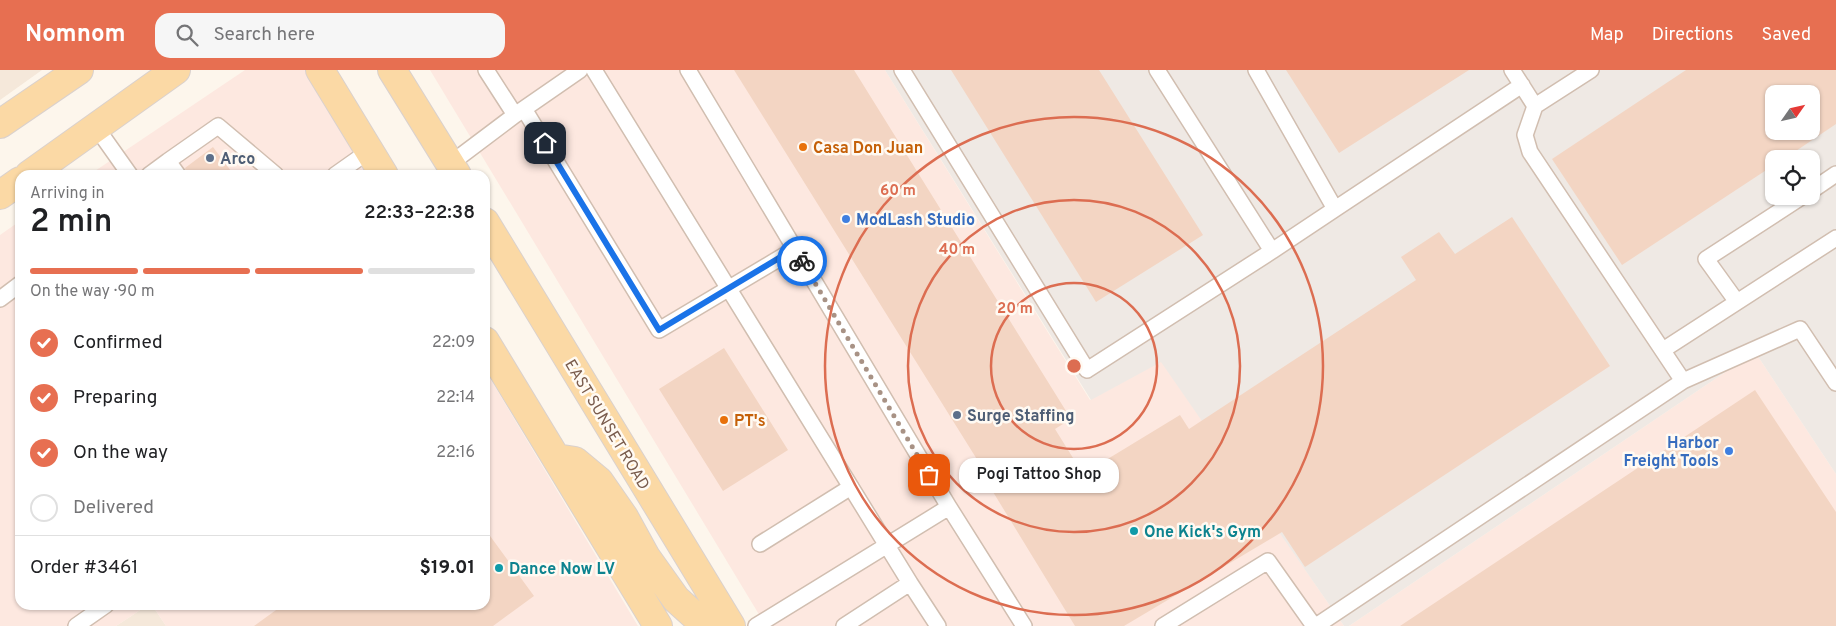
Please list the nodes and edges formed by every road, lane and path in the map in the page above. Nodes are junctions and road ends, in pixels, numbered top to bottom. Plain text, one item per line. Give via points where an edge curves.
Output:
1 (79, 70) edge
2 (176, 70) edge
3 (320, 70) edge
4 (392, 70) edge
5 (486, 70) edge
6 (580, 70) edge
7 (594, 70) edge
8 (688, 70) edge
9 (902, 70) edge
10 (1157, 70) edge
11 (1256, 70) edge
12 (1512, 70) edge
13 (1591, 70) edge
14 (1522, 85) junction
15 (1535, 106) junction
16 (520, 112) junction
17 (0, 124) edge
18 (96, 127) junction
19 (369, 151) junction
20 (168, 161) junction
21 (38, 170) edge
22 (126, 170) edge
23 (156, 170) edge
24 (174, 170) edge
25 (270, 170) edge
26 (342, 170) edge
27 (381, 170) edge
28 (453, 170) edge
29 (1836, 174) edge
30 (1820, 185) edge
31 (1789, 205) edge
32 (1335, 209) junction
33 (490, 230) edge
34 (1836, 238) edge
35 (794, 249) junction
36 (1272, 250) junction
37 (15, 288) edge
38 (728, 289) junction
39 (0, 299) edge
40 (1737, 302) junction
41 (490, 348) edge
42 (1663, 350) junction
43 (1683, 381) junction
44 (1836, 381) edge
45 (556, 458) junction
46 (851, 488) junction
47 (949, 507) junction
48 (760, 544) dead end
49 (887, 546) junction
50 (910, 583) junction
51 (99, 610) edge
52 (76, 626) edge
53 (658, 626) edge
54 (706, 626) edge
55 (731, 626) edge
56 (756, 626) edge
57 (844, 626) edge
58 (938, 626) edge
59 (1024, 626) edge
60 (1163, 626) edge
61 (1315, 626) edge

1 - 17 main road
2 - 18 main road
3 - 19 main road
4 - 28 main road
5 - 16 lane
6 - 16 lane
7 - 38 lane
8 - 35 lane
9 - 36 lane via 1087,370
10 - 36 lane
11 - 32 lane
12 - 14 lane
13 - 15 lane
14 - 15 lane
14 - 32 lane
15 - 42 lane via 1525,134 1530,152
16 - 28 lane
16 - 38 lane via 659,330
18 - 21 main road
18 - 22 lane
19 - 26 lane
19 - 27 main road
20 - 23 lane
20 - 24 lane
20 - 25 lane via 218,126
29 - 30 lane
31 - 40 lane via 1706,259
32 - 36 lane
33 - 55 main road, EAST SUNSET ROAD
34 - 40 lane
35 - 38 lane
35 - 47 lane
37 - 39 lane
38 - 46 lane
40 - 42 lane
41 - 45 main road
42 - 43 lane
43 - 44 lane via 1800,329
43 - 61 lane
45 - 53 main road
45 - 54 main road via 575,461 599,481 676,599
46 - 48 lane
46 - 49 lane
47 - 49 lane
47 - 59 lane
49 - 50 lane
49 - 56 lane
50 - 57 lane
50 - 58 lane
51 - 52 lane
60 - 61 lane via 1268,561

